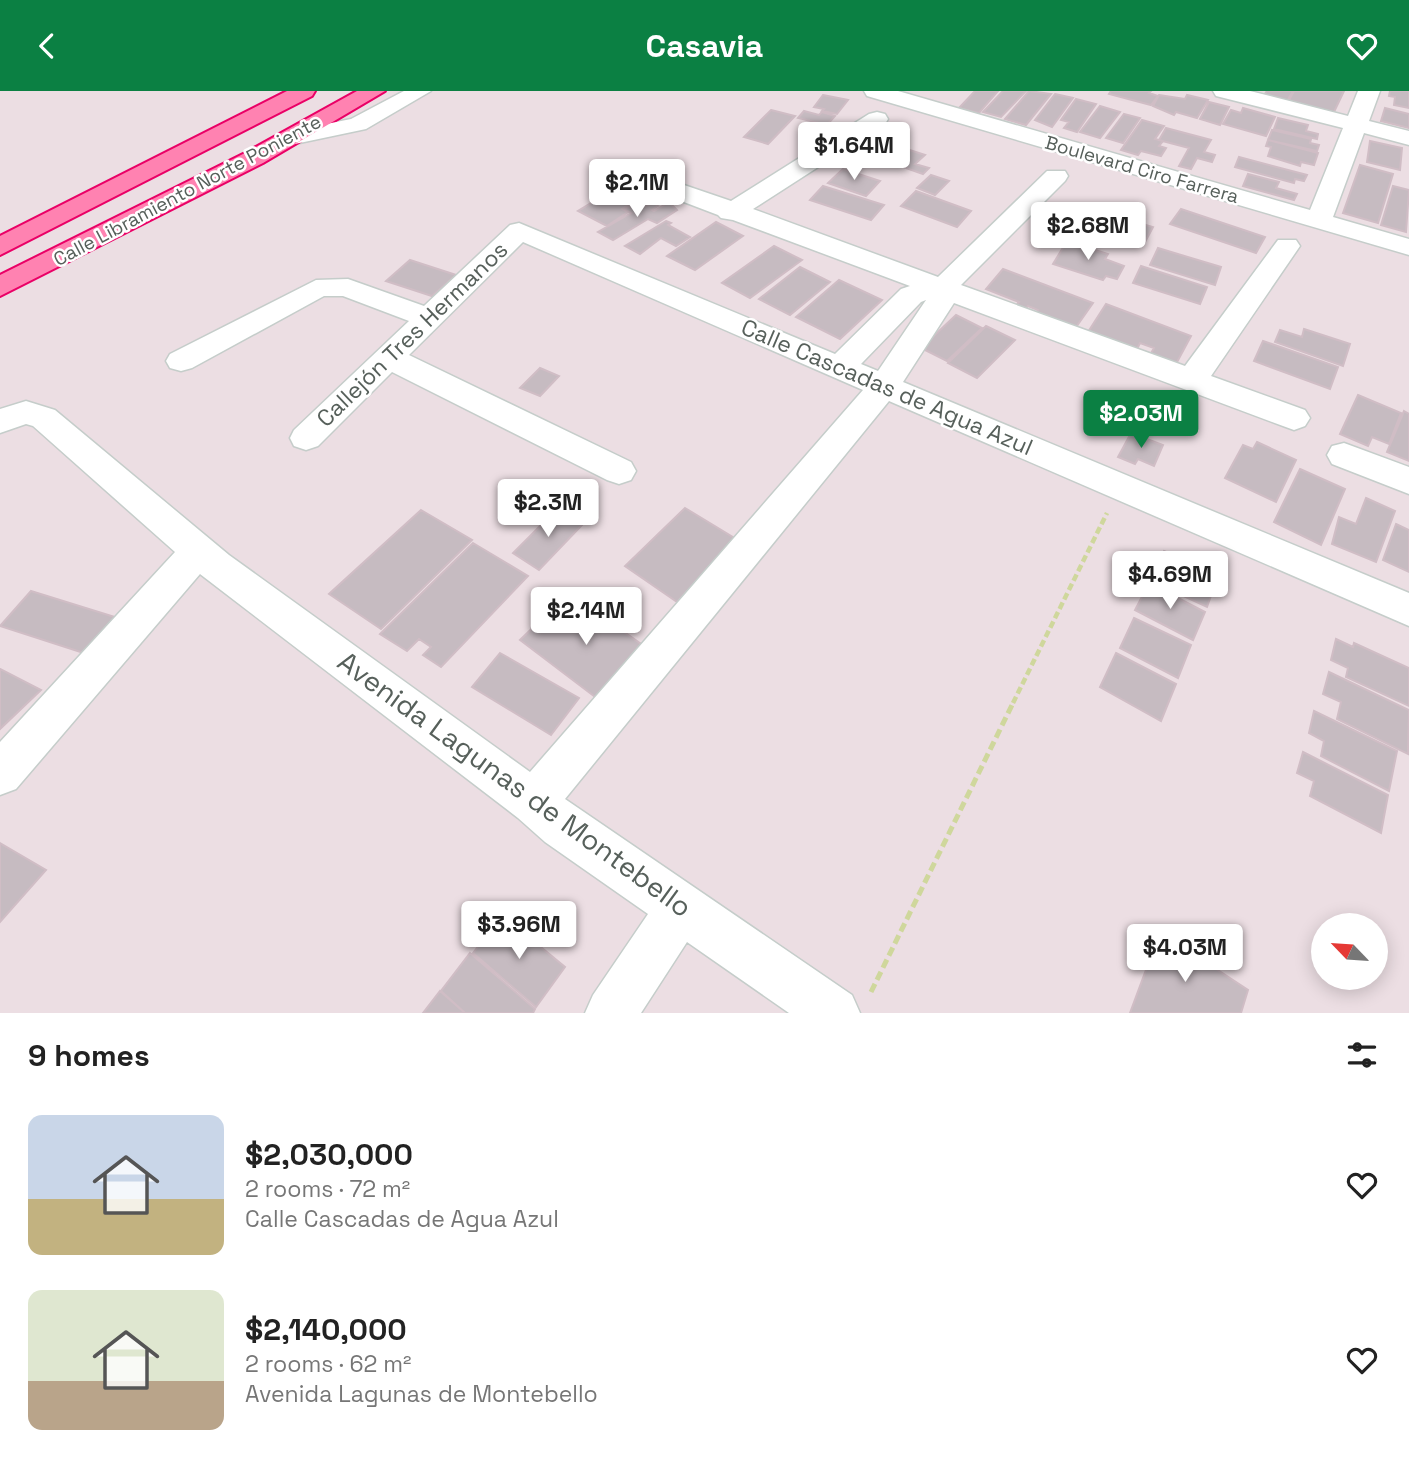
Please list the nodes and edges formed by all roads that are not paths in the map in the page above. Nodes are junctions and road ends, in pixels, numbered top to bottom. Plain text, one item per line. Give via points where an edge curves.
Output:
1 (303, 91) edge
2 (374, 91) edge
3 (420, 91) edge
4 (877, 91) edge
5 (1224, 91) edge
6 (1369, 91) edge
7 (877, 119) dead end
8 (1356, 124) junction
9 (290, 138) junction
10 (1409, 138) edge
11 (1056, 176) dead end
12 (643, 178) dead end
13 (730, 213) junction
14 (1319, 220) junction
15 (519, 230) joint
16 (1287, 246) dead end
17 (0, 247) edge
18 (1409, 247) edge
19 (0, 287) edge
20 (942, 288) junction
21 (428, 318) junction
22 (387, 357) junction
23 (180, 361) dead end
24 (840, 367) junction
25 (1191, 381) junction
26 (884, 386) junction
27 (1294, 418) dead end
28 (0, 421) edge
29 (306, 438) dead end
30 (1344, 455) dead end
31 (619, 471) dead end
32 (1409, 481) edge
33 (200, 549) junction
34 (1409, 610) edge
35 (0, 774) edge
36 (534, 802) junction
37 (681, 908) junction
38 (851, 1007) edge
39 (611, 1013) edge

1 - 17 highway, Calle Libramiento Norte Poniente
2 - 9 highway, Calle Libramiento Norte Poniente
3 - 9 street via 358,124
4 - 14 street, Boulevard Ciro Farrera
5 - 8 street
6 - 8 street
7 - 13 street
8 - 10 street
8 - 14 street
9 - 19 highway, Calle Libramiento Norte Poniente
11 - 20 street
12 - 13 street
13 - 20 street
14 - 18 street, Boulevard Ciro Farrera
15 - 21 street, Callejón Tres Hermanos
15 - 24 street, Calle Cascadas de Agua Azul
16 - 25 street
20 - 24 street via 911,295
20 - 25 street
20 - 26 street via 939,306
21 - 22 street, Callejón Tres Hermanos
21 - 23 street via 333,286 316,289
22 - 29 street, Callejón Tres Hermanos
22 - 31 street
24 - 26 street, Calle Cascadas de Agua Azul
25 - 27 street
26 - 34 street, Calle Cascadas de Agua Azul
26 - 36 street
28 - 33 street, Avenida Lagunas de Montebello via 26,412 44,418
30 - 32 street
33 - 35 street
33 - 36 street, Avenida Lagunas de Montebello via 216,566
36 - 37 street, Avenida Lagunas de Montebello via 561,826
37 - 38 street, Avenida Lagunas de Montebello
37 - 39 street

